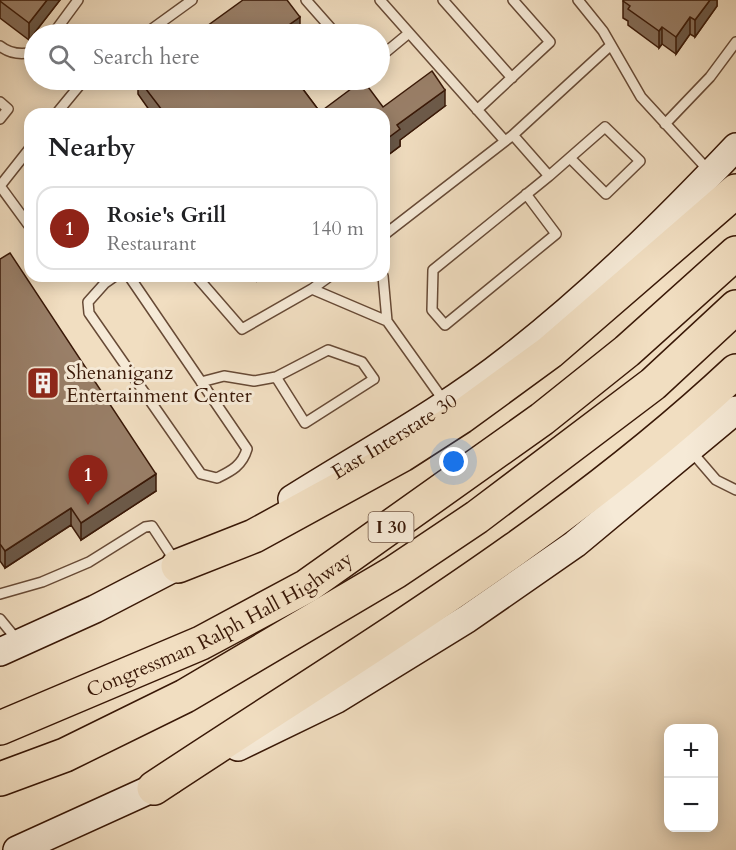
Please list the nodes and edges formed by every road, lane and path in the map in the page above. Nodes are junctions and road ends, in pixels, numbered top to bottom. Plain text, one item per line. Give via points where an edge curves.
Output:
1 (78, 0) edge
2 (192, 0) edge
3 (306, 0) edge
4 (380, 0) edge
5 (443, 0) edge
6 (513, 0) edge
7 (578, 0) edge
8 (60, 24) edge
9 (159, 24) edge
10 (327, 24) edge
11 (409, 33) junction
12 (736, 42) edge
13 (611, 45) junction
14 (0, 46) edge
15 (390, 49) edge
16 (24, 54) edge
17 (512, 78) junction
18 (76, 90) edge
19 (0, 102) edge
20 (61, 108) edge
21 (477, 110) junction
22 (0, 119) edge
23 (665, 124) junction
24 (509, 138) junction
25 (736, 147) edge
26 (24, 156) edge
27 (570, 158) junction
28 (549, 176) junction
29 (723, 182) edge
30 (526, 195) junction
31 (24, 219) edge
32 (390, 230) edge
33 (736, 253) edge
34 (106, 282) edge
35 (133, 282) edge
36 (201, 282) edge
37 (322, 282) edge
38 (384, 282) edge
39 (312, 289) junction
40 (736, 307) edge
41 (387, 321) junction
42 (736, 371) edge
43 (276, 377) junction
44 (201, 382) junction
45 (445, 403) junction
46 (736, 410) edge
47 (690, 450) junction
48 (736, 490) edge
49 (178, 566) junction
50 (0, 594) edge
51 (0, 619) edge
52 (10, 648) edge
53 (0, 728) edge
54 (0, 779) edge
55 (154, 788) junction
56 (17, 850) edge

1 - 8 lane
2 - 9 lane
3 - 10 lane
4 - 11 lane
5 - 17 lane
6 - 17 lane via 550,42
7 - 13 lane via 593,15
11 - 15 lane
11 - 21 lane
12 - 23 lane via 710,77
13 - 23 lane via 640,97
13 - 24 lane
14 - 16 lane
17 - 21 lane
18 - 20 lane
19 - 22 lane via 8,109
21 - 24 lane
23 - 29 lane
24 - 28 lane
24 - 32 lane
25 - 29 main road, East Interstate 30
26 - 31 lane via 0,186
27 - 27 lane via 605,127 640,161 606,194
27 - 28 lane
28 - 30 lane
29 - 45 main road, East Interstate 30 via 510,359
29 - 49 highway via 550,352 461,417 402,455 254,536
30 - 30 lane via 433,270 432,310 444,325 556,234
33 - 53 highway, Congressman Ralph Hall Highway / I 30 via 627,351 542,419 307,586 201,643
34 - 44 lane via 88,302 89,313 201,474 217,478 239,465 247,449
35 - 44 lane
36 - 39 lane via 242,329
37 - 39 lane
38 - 41 lane
39 - 41 lane
40 - 54 highway, Congressman Ralph Hall Highway / I 30 via 653,384 477,517 395,572 185,696 65,754
41 - 45 lane
42 - 55 highway via 612,479 576,505 457,589
43 - 43 lane via 305,423 374,379 362,362 328,350
43 - 44 lane via 254,381 224,376
45 - 49 main road, East Interstate 30 via 220,544
46 - 47 main road
47 - 48 lane via 716,480
47 - 55 main road via 575,544 466,620 337,699
49 - 50 lane via 152,526 145,527 89,562
49 - 52 main road, East Interstate 30
51 - 52 lane
55 - 56 main road

